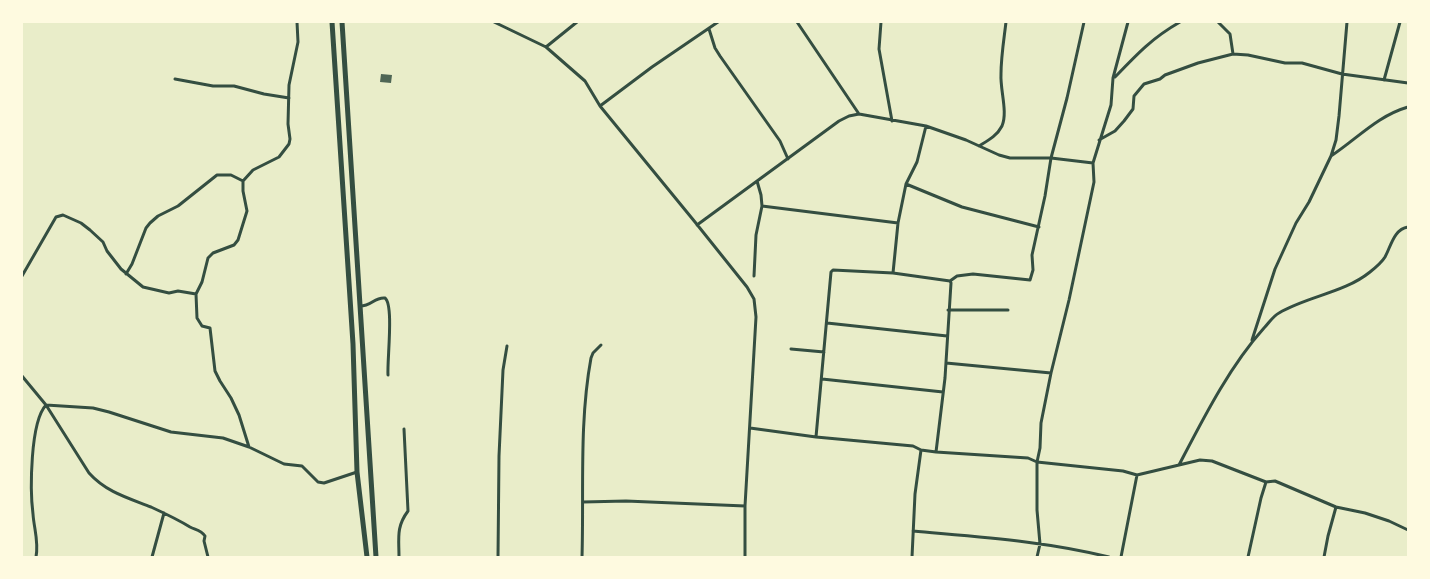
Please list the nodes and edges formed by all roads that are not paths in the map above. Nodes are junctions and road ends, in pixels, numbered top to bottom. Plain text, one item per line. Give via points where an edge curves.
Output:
1 (297, 22) edge
2 (332, 22) edge
3 (342, 22) edge
4 (494, 22) edge
5 (577, 22) edge
6 (718, 22) edge
7 (798, 22) edge
8 (881, 22) edge
9 (1006, 22) edge
10 (1084, 22) edge
11 (1128, 22) edge
12 (1180, 22) edge
13 (1218, 22) edge
14 (1346, 22) edge
15 (1400, 22) edge
16 (709, 29) junction
17 (546, 47) junction
18 (1233, 54) junction
19 (1342, 74) junction
20 (1113, 78) junction
21 (175, 79) dead end
22 (1384, 80) junction
23 (1408, 83) edge
24 (289, 98) junction
25 (600, 106) junction
26 (1408, 107) edge
27 (859, 114) junction
28 (892, 121) junction
29 (926, 126) junction
30 (1099, 140) junction
31 (979, 146) junction
32 (1331, 156) junction
33 (1051, 158) junction
34 (788, 159) junction
35 (1093, 163) junction
36 (243, 181) junction
37 (757, 181) junction
38 (906, 184) junction
39 (762, 206) junction
40 (898, 222) junction
41 (697, 225) junction
42 (1038, 227) junction
43 (1408, 227) edge
44 (893, 273) junction
45 (126, 274) junction
46 (22, 276) edge
47 (754, 276) dead end
48 (950, 281) junction
49 (196, 294) junction
50 (360, 306) junction
51 (948, 310) junction
52 (1008, 310) dead end
53 (827, 323) junction
54 (947, 336) junction
55 (1252, 341) junction
56 (601, 345) dead end
57 (506, 346) dead end
58 (790, 349) dead end
59 (824, 352) junction
60 (946, 363) junction
61 (1051, 373) junction
62 (388, 375) dead end
63 (22, 376) edge
64 (822, 379) junction
65 (943, 392) junction
66 (46, 405) junction
67 (404, 428) dead end
68 (750, 428) junction
69 (816, 437) junction
70 (249, 447) junction
71 (921, 450) junction
72 (936, 452) junction
73 (1037, 462) junction
74 (1179, 465) junction
75 (358, 472) junction
76 (1137, 475) junction
77 (1266, 482) junction
78 (584, 502) junction
79 (745, 506) junction
80 (1336, 507) junction
81 (164, 513) junction
82 (1408, 530) edge
83 (913, 531) junction
84 (1040, 544) junction
85 (36, 557) edge
86 (152, 557) edge
87 (208, 557) edge
88 (367, 557) edge
89 (376, 557) edge
90 (400, 557) edge
91 (498, 557) edge
92 (582, 557) edge
93 (745, 557) edge
94 (912, 557) edge
95 (1037, 557) edge
96 (1109, 557) edge
97 (1121, 557) edge
98 (1248, 557) edge
99 (1324, 557) edge

1 - 24 street via 298,42
2 - 75 highway via 353,344
3 - 50 highway
4 - 17 street
5 - 17 street
6 - 16 street
7 - 27 street
8 - 28 street via 879,49
9 - 31 street via 1001,76 1004,116 1002,126 992,138
10 - 33 street via 1068,98
11 - 20 street
12 - 20 street via 1149,43
13 - 18 street via 1230,34
14 - 19 street
15 - 22 street
16 - 25 street
16 - 34 street via 720,56 780,141
17 - 25 street via 585,81
18 - 19 street via 1285,63 1302,63
18 - 30 street via 1198,63 1144,84 1134,96 1133,109 1116,131
19 - 22 street
19 - 32 street via 1336,140
20 - 30 street via 1111,105
21 - 24 street via 213,86 234,86
22 - 23 street
24 - 36 street via 289,144 279,157 253,170
25 - 41 street
26 - 32 street via 1380,119
27 - 28 street
27 - 34 street via 839,121
28 - 29 street
29 - 31 street
29 - 38 street via 917,162
30 - 35 street
31 - 33 street via 1010,158
32 - 55 street via 1275,269
33 - 35 street
33 - 42 street
34 - 37 street
35 - 61 street via 1094,182
36 - 45 street via 232,175 217,175 178,206 158,216 146,228
36 - 49 street via 247,211 238,240 234,245 208,258
37 - 39 street
37 - 41 street
38 - 40 street
38 - 42 street via 962,207
39 - 40 street
39 - 47 street via 756,235
40 - 44 street
41 - 68 street via 754,299 756,317
42 - 48 street via 1030,280 973,274 957,276
43 - 55 street via 1398,232 1384,258 1371,272 1355,282 1277,314
44 - 48 street
44 - 53 street via 832,270
45 - 46 street via 98,237 81,223 63,215 56,217
45 - 49 street via 147,288 169,293 178,291
48 - 51 street
49 - 70 street via 199,323 210,328 216,371 239,415
50 - 62 street via 367,306 378,298 388,300
50 - 89 highway
51 - 52 street
51 - 54 street
53 - 54 street
53 - 59 street
54 - 60 street
55 - 74 street via 1210,405
56 - 78 street via 593,353 590,362 583,454
57 - 91 street via 499,456
58 - 59 street
59 - 64 street
60 - 61 street
60 - 65 street
61 - 73 street via 1041,423
63 - 66 street
64 - 65 street
64 - 69 street
65 - 72 street
66 - 70 street via 92,408 171,432 223,438
66 - 81 street via 96,481 113,492
66 - 85 street via 38,421 32,464 33,514 38,548
67 - 90 street via 408,511 401,520
68 - 69 street
68 - 79 street
69 - 71 street via 913,446
70 - 75 street via 284,464 302,466 318,482 324,483
71 - 72 street
71 - 83 street
72 - 73 street via 1028,458
73 - 76 street via 1123,471
73 - 84 street
74 - 76 street
74 - 77 street via 1200,460 1212,461
75 - 88 highway
76 - 97 street
77 - 80 street via 1275,481
77 - 98 street
78 - 79 street via 626,501
78 - 92 street
79 - 93 street
80 - 82 street via 1365,513
80 - 99 street
81 - 86 street
81 - 87 street via 202,531
83 - 84 street
83 - 94 street
84 - 95 street
84 - 96 street

